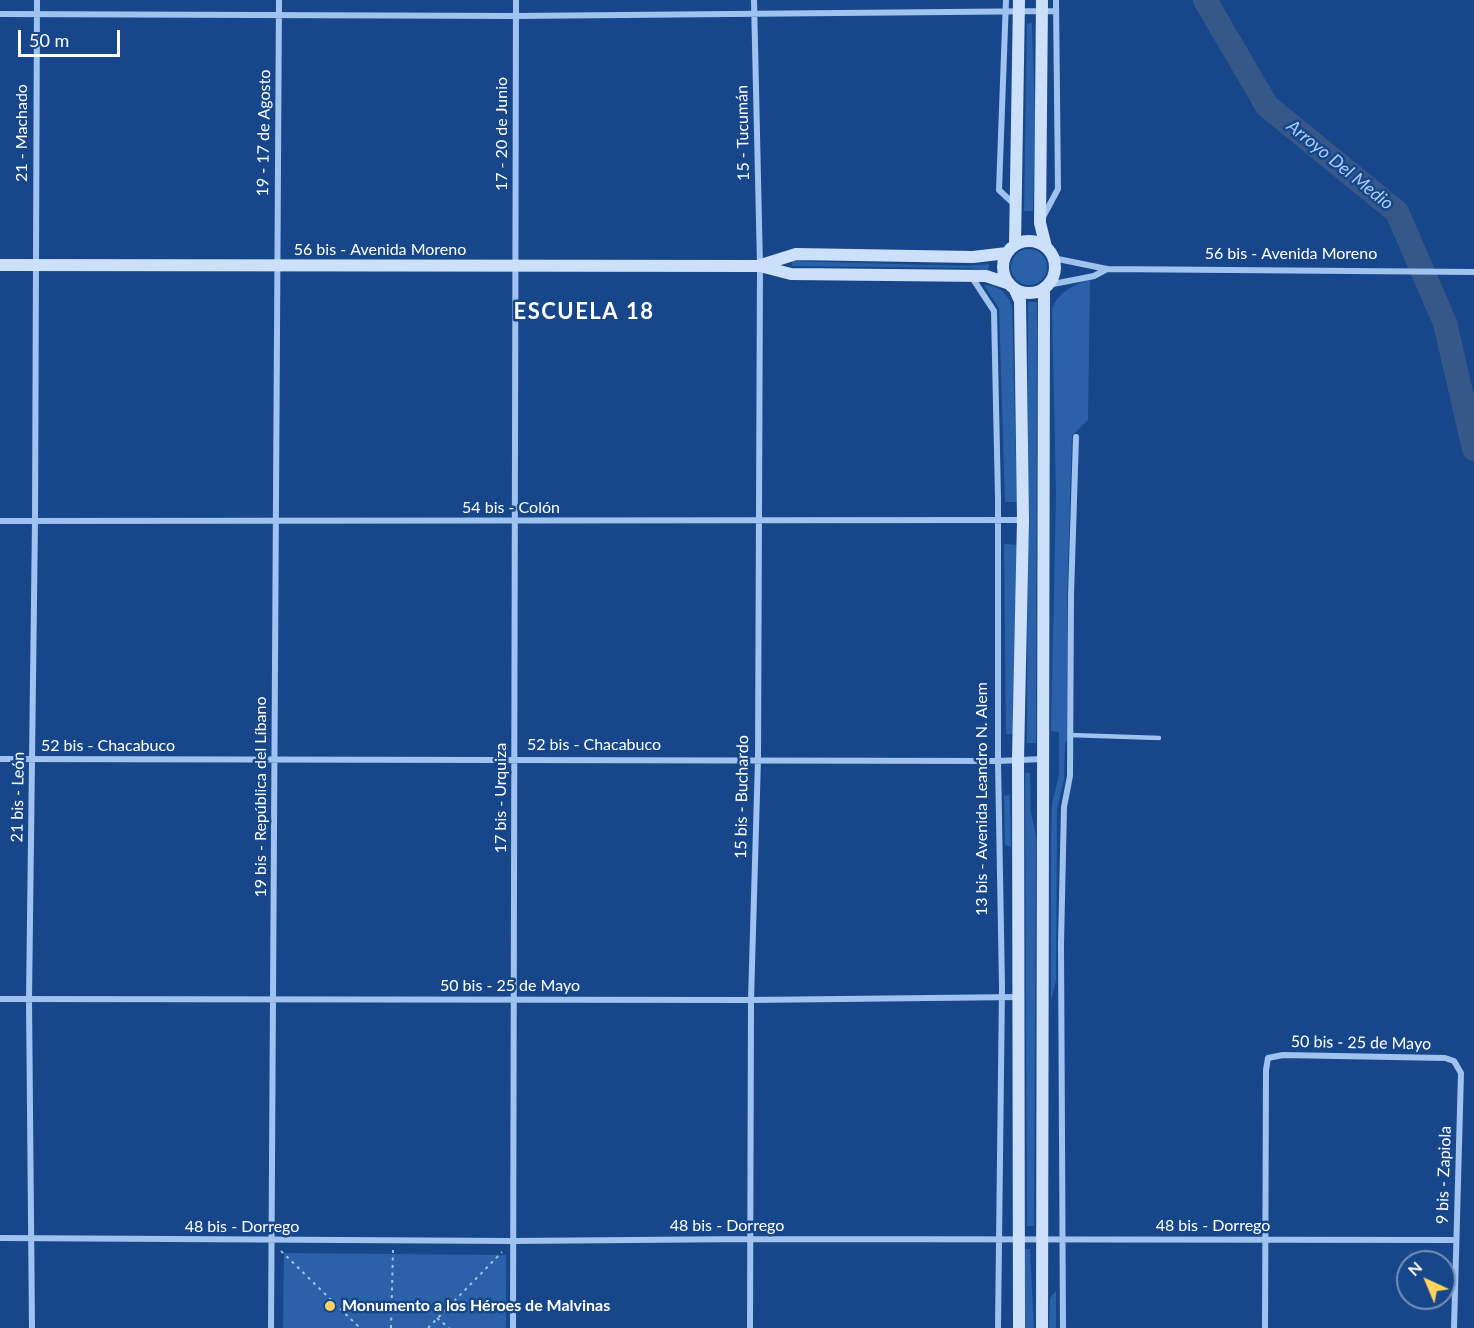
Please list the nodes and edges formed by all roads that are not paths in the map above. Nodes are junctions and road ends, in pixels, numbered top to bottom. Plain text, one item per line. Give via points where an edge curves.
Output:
1 (37, 0) edge
2 (279, 0) edge
3 (516, 0) edge
4 (754, 0) edge
5 (1006, 0) edge
6 (1056, 0) edge
7 (1042, 5) edge
8 (1019, 6) edge
9 (1005, 11) junction
10 (1056, 11) junction
11 (0, 14) edge
12 (37, 14) junction
13 (754, 14) junction
14 (279, 16) junction
15 (515, 16) junction
16 (1016, 206) junction
17 (1040, 223) junction
18 (1011, 249) junction
19 (1050, 253) junction
20 (0, 265) edge
21 (35, 266) junction
22 (275, 266) junction
23 (760, 266) junction
24 (516, 267) junction
25 (1107, 269) junction
26 (1474, 272) edge
27 (970, 276) junction
28 (1011, 286) junction
29 (1046, 287) junction
30 (1076, 437) dead end
31 (275, 520) junction
32 (999, 520) junction
33 (1023, 520) junction
34 (0, 521) edge
35 (35, 522) junction
36 (513, 522) junction
37 (757, 522) junction
38 (1070, 735) junction
39 (1159, 738) dead end
40 (0, 759) edge
41 (31, 759) junction
42 (276, 759) junction
43 (515, 759) junction
44 (758, 759) junction
45 (1018, 759) junction
46 (1043, 759) junction
47 (998, 761) junction
48 (1002, 997) junction
49 (1020, 997) junction
50 (0, 999) edge
51 (29, 999) junction
52 (273, 999) junction
53 (512, 1000) junction
54 (751, 1000) junction
55 (1454, 1060) joint
56 (0, 1238) edge
57 (32, 1238) junction
58 (751, 1239) junction
59 (1042, 1239) junction
60 (1265, 1239) junction
61 (998, 1240) junction
62 (1020, 1240) junction
63 (1062, 1240) junction
64 (1455, 1240) junction
65 (271, 1241) junction
66 (513, 1241) junction
67 (32, 1328) edge
68 (271, 1328) edge
69 (513, 1328) edge
70 (750, 1328) edge
71 (998, 1328) edge
72 (1019, 1328) edge
73 (1041, 1328) edge
74 (1063, 1328) edge
75 (1265, 1328) edge
76 (1454, 1328) edge

1 - 12 street, 21 - Machado
2 - 14 street, 19 - 17 de Agosto
3 - 15 street, 17 - 20 de Junio
4 - 13 street, 15 - Tucumán
5 - 9 street
6 - 10 street
7 - 8 street
7 - 10 street
7 - 17 main road
8 - 9 street
8 - 16 main road
9 - 13 street
9 - 16 street via 999,190
10 - 17 street via 1058,189
11 - 12 street
12 - 14 street
12 - 21 street, 21 - Machado
13 - 15 street
13 - 23 street, 15 - Tucumán
14 - 15 street
14 - 22 street, 19 - 17 de Agosto
15 - 24 street, 17 - 20 de Junio
16 - 18 main road
17 - 19 main road
18 - 19 main road via 1031,241
18 - 23 main road, 56 bis - Avenida Moreno via 973,257 796,255
18 - 28 main road via 1003,266
19 - 25 street, 56 bis - Avenida Moreno
19 - 29 main road via 1054,276
20 - 21 main road, 56 bis - Avenida Moreno
21 - 22 main road, 56 bis - Avenida Moreno
21 - 35 street, 21 bis - León
22 - 24 main road, 56 bis - Avenida Moreno
22 - 31 street, 19 bis - República del Líbano
23 - 24 main road, 56 bis - Avenida Moreno
23 - 27 main road, 56 bis - Avenida Moreno via 791,274
23 - 37 street, 15 bis - Buchardo
24 - 36 street, 17 bis - Urquiza
25 - 26 street, 56 bis - Avenida Moreno
25 - 29 street, 56 bis - Avenida Moreno via 1094,276
27 - 28 main road, 56 bis - Avenida Moreno via 986,276
27 - 32 street, 13 bis - Avenida Leandro N. Alem via 994,311
28 - 29 main road via 1032,294
28 - 33 main road via 1020,301
29 - 46 main road
30 - 38 street
31 - 35 street, 54 bis - Colón
31 - 36 street, 54 bis - Colón
31 - 42 street, 19 bis - República del Líbano
32 - 33 street, 54 bis - Colón
32 - 37 street, 54 bis - Colón
32 - 47 street, 13 bis - Avenida Leandro N. Alem
33 - 45 main road
34 - 35 street, 54 bis - Colón
35 - 41 street, 21 bis - León
36 - 37 street, 54 bis - Colón
36 - 43 street, 17 bis - Urquiza
37 - 44 street, 15 bis - Buchardo
38 - 39 lane
38 - 63 street via 1061,944
40 - 41 street, 52 bis - Chacabuco
41 - 42 street, 52 bis - Chacabuco
41 - 51 street, 21 bis - León
42 - 43 street, 52 bis - Chacabuco
42 - 52 street, 19 bis - República del Líbano
43 - 44 street, 52 bis - Chacabuco
43 - 53 street, 17 bis - Urquiza
44 - 47 street, 52 bis - Chacabuco
44 - 54 street, 15 bis - Buchardo
45 - 46 street, 52 bis - Chacabuco
45 - 47 street, 52 bis - Chacabuco
45 - 49 main road
46 - 59 main road
47 - 48 street, 13 bis - Avenida Leandro N. Alem
48 - 49 street, 50 bis - 25 de Mayo
48 - 54 street, 50 bis - 25 de Mayo
48 - 61 street, 13 bis - Avenida Leandro N. Alem
49 - 62 main road
50 - 51 street, 50 bis - 25 de Mayo
51 - 52 street, 50 bis - 25 de Mayo
51 - 57 street, 21 bis - León
52 - 53 street, 50 bis - 25 de Mayo
52 - 65 street, 19 bis - República del Líbano
53 - 54 street, 50 bis - 25 de Mayo
53 - 66 street, 17 bis - Urquiza
54 - 58 street, 15 bis - Buchardo
55 - 60 street, 50 bis - 25 de Mayo via 1283,1055 1268,1058
55 - 64 street, 9 bis - Zapiola via 1461,1073
56 - 57 street, 48 bis - Dorrego
57 - 65 street, 48 bis - Dorrego
57 - 67 street, 21 bis - León
58 - 61 street, 48 bis - Dorrego
58 - 66 street, 48 bis - Dorrego
58 - 70 street, 15 bis - Buchardo
59 - 62 street, 48 bis - Dorrego
59 - 63 street, 48 bis - Dorrego
59 - 73 main road
60 - 63 street, 48 bis - Dorrego
60 - 64 street, 48 bis - Dorrego
60 - 75 street
61 - 62 street, 48 bis - Dorrego
61 - 71 street, 13 bis - Avenida Leandro N. Alem
62 - 72 main road
63 - 74 street
64 - 76 street, 9 bis - Zapiola
65 - 66 street, 48 bis - Dorrego
65 - 68 street, 19 bis - República del Líbano
66 - 69 street, 17 bis - Urquiza

